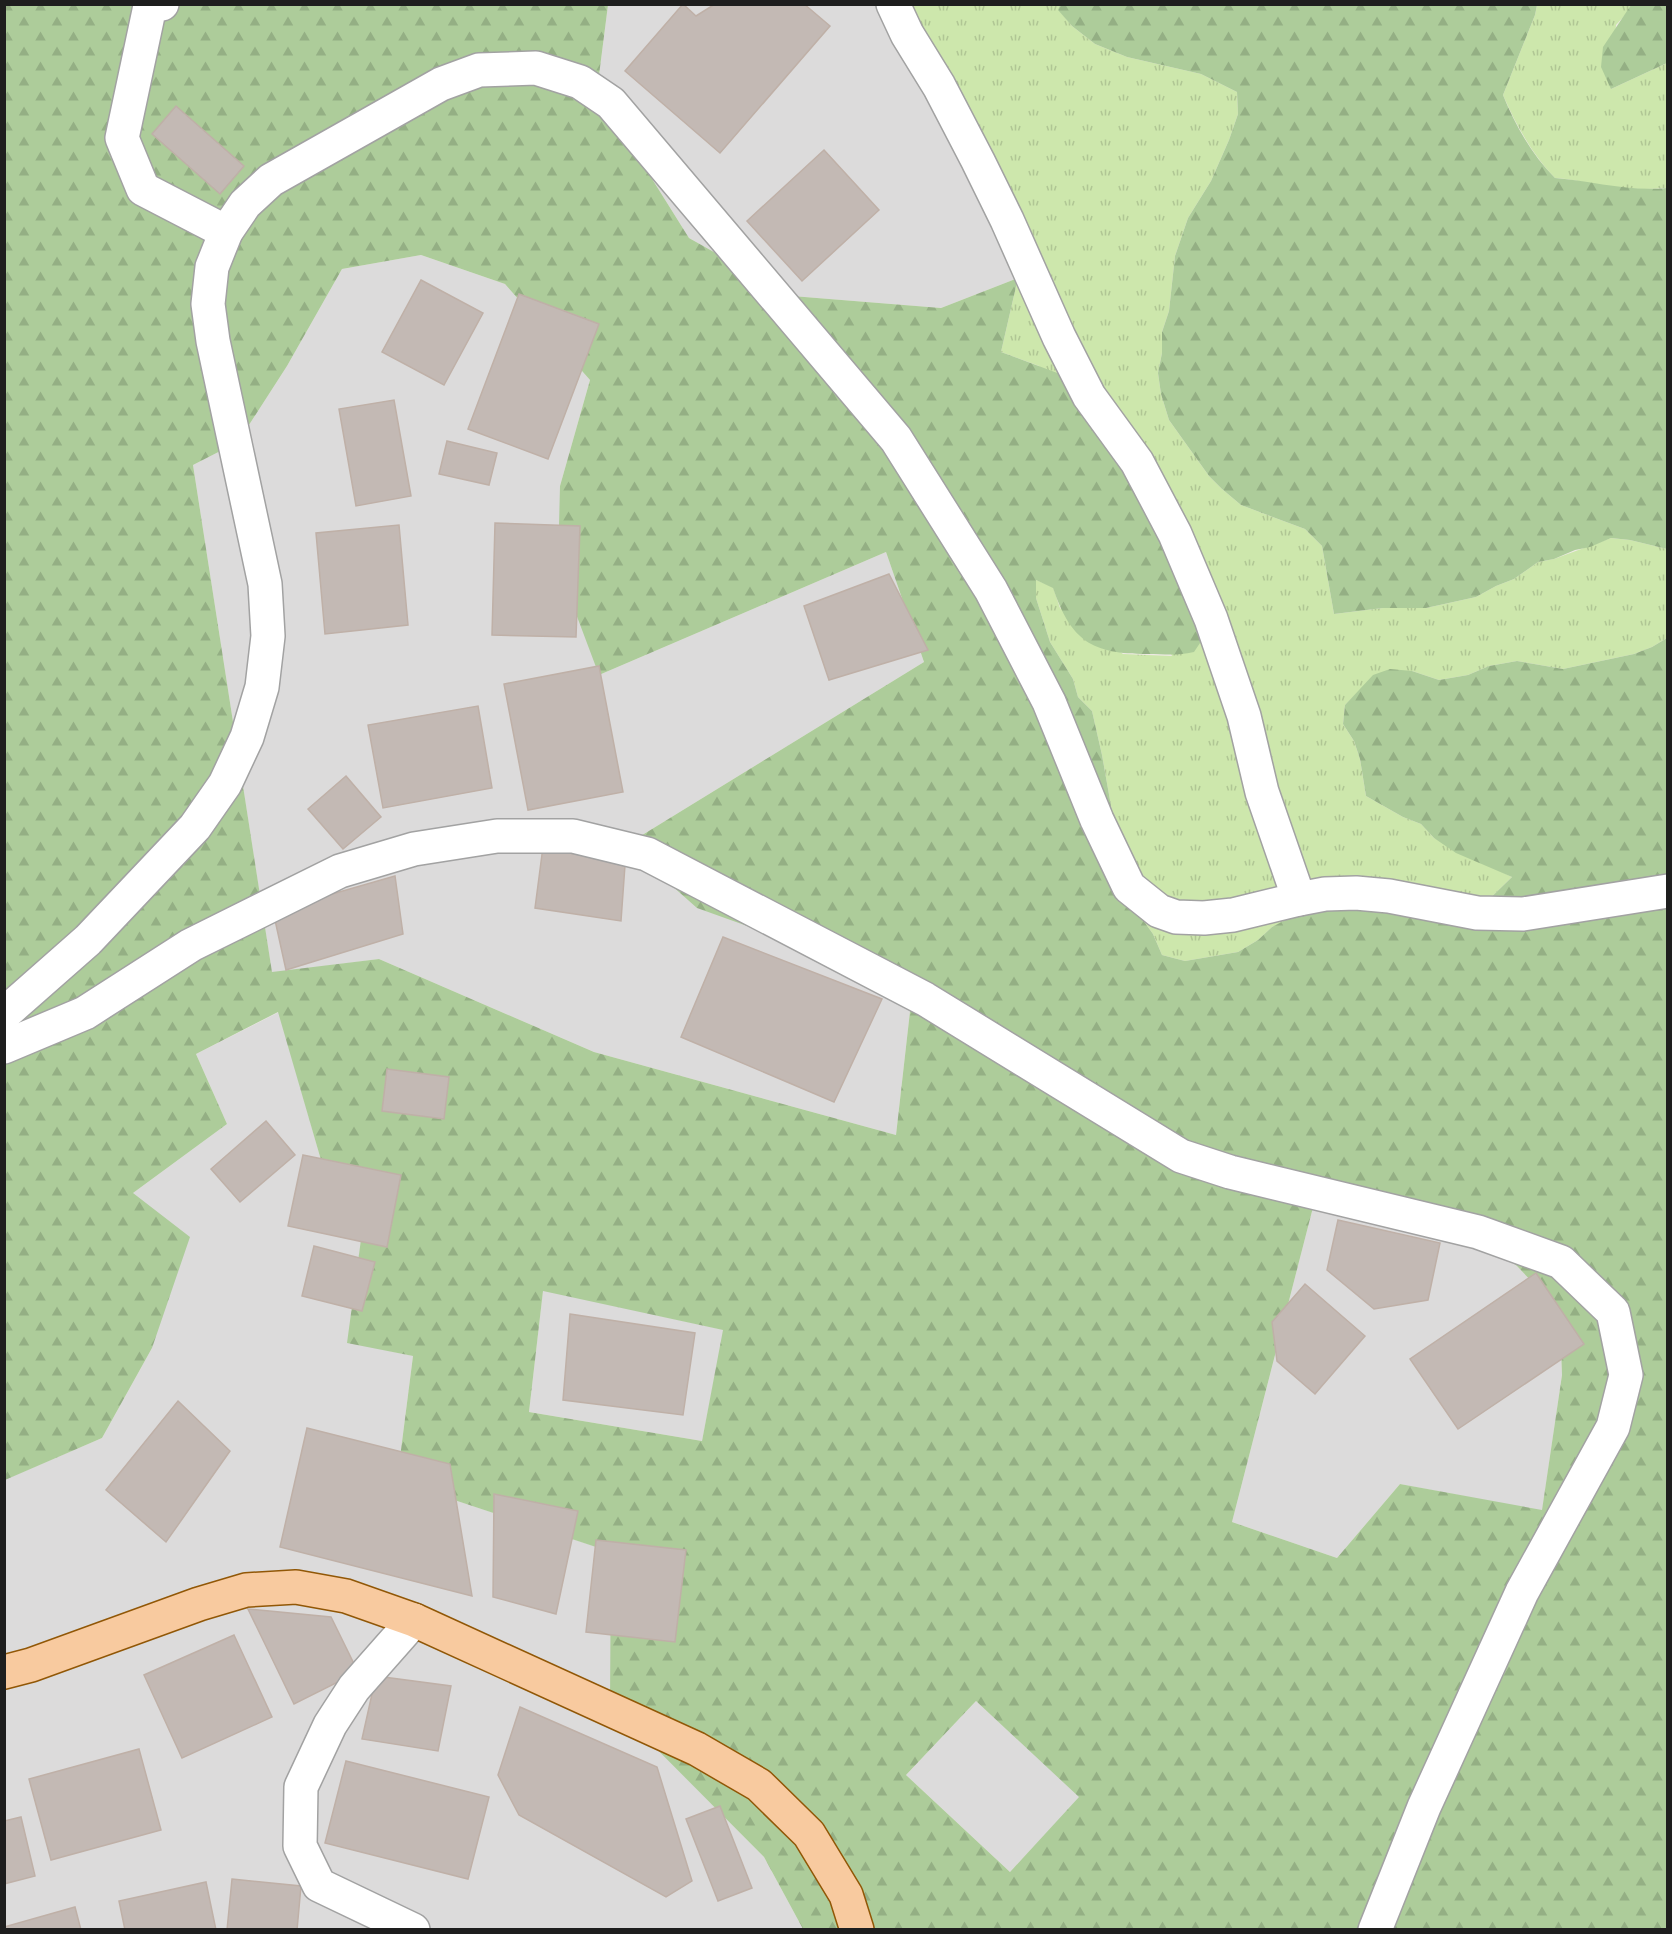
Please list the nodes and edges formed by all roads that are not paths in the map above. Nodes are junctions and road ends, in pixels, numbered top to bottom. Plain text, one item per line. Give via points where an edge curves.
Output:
1 (162, 4) edge
2 (893, 4) edge
3 (226, 232) junction
4 (1668, 891) edge
5 (1299, 899) junction
6 (4, 1014) edge
7 (4, 1047) edge
8 (414, 1620) junction
9 (4, 1672) edge
10 (413, 1929) edge
11 (857, 1929) edge
12 (1375, 1929) edge

1 - 3 street via 150,6 122,138 143,189
2 - 5 street via 978,160 1089,396 1137,462 1175,534 1211,619 1244,716 1262,792
3 - 5 street via 246,204 271,180 441,84 479,70 536,68 580,82 611,103 896,439 991,590 1049,702 1129,887 1159,911 1176,917 1233,915
3 - 6 street via 212,267 208,304 265,584 268,636 262,687 247,737 225,784 195,827 88,940
4 - 5 street via 1523,914 1477,913 1356,893
7 - 12 street via 85,1013 191,945 340,871 414,849 497,836 573,836 647,854 915,994 1181,1156 1230,1172 1478,1232 1562,1262 1613,1312 1626,1375 1613,1427 1522,1592 1424,1807
8 - 9 main road via 336,1594 296,1587 246,1590
8 - 10 street via 354,1688 330,1725 301,1787 300,1846 319,1885
8 - 11 main road via 697,1749 759,1785 809,1834 846,1894

